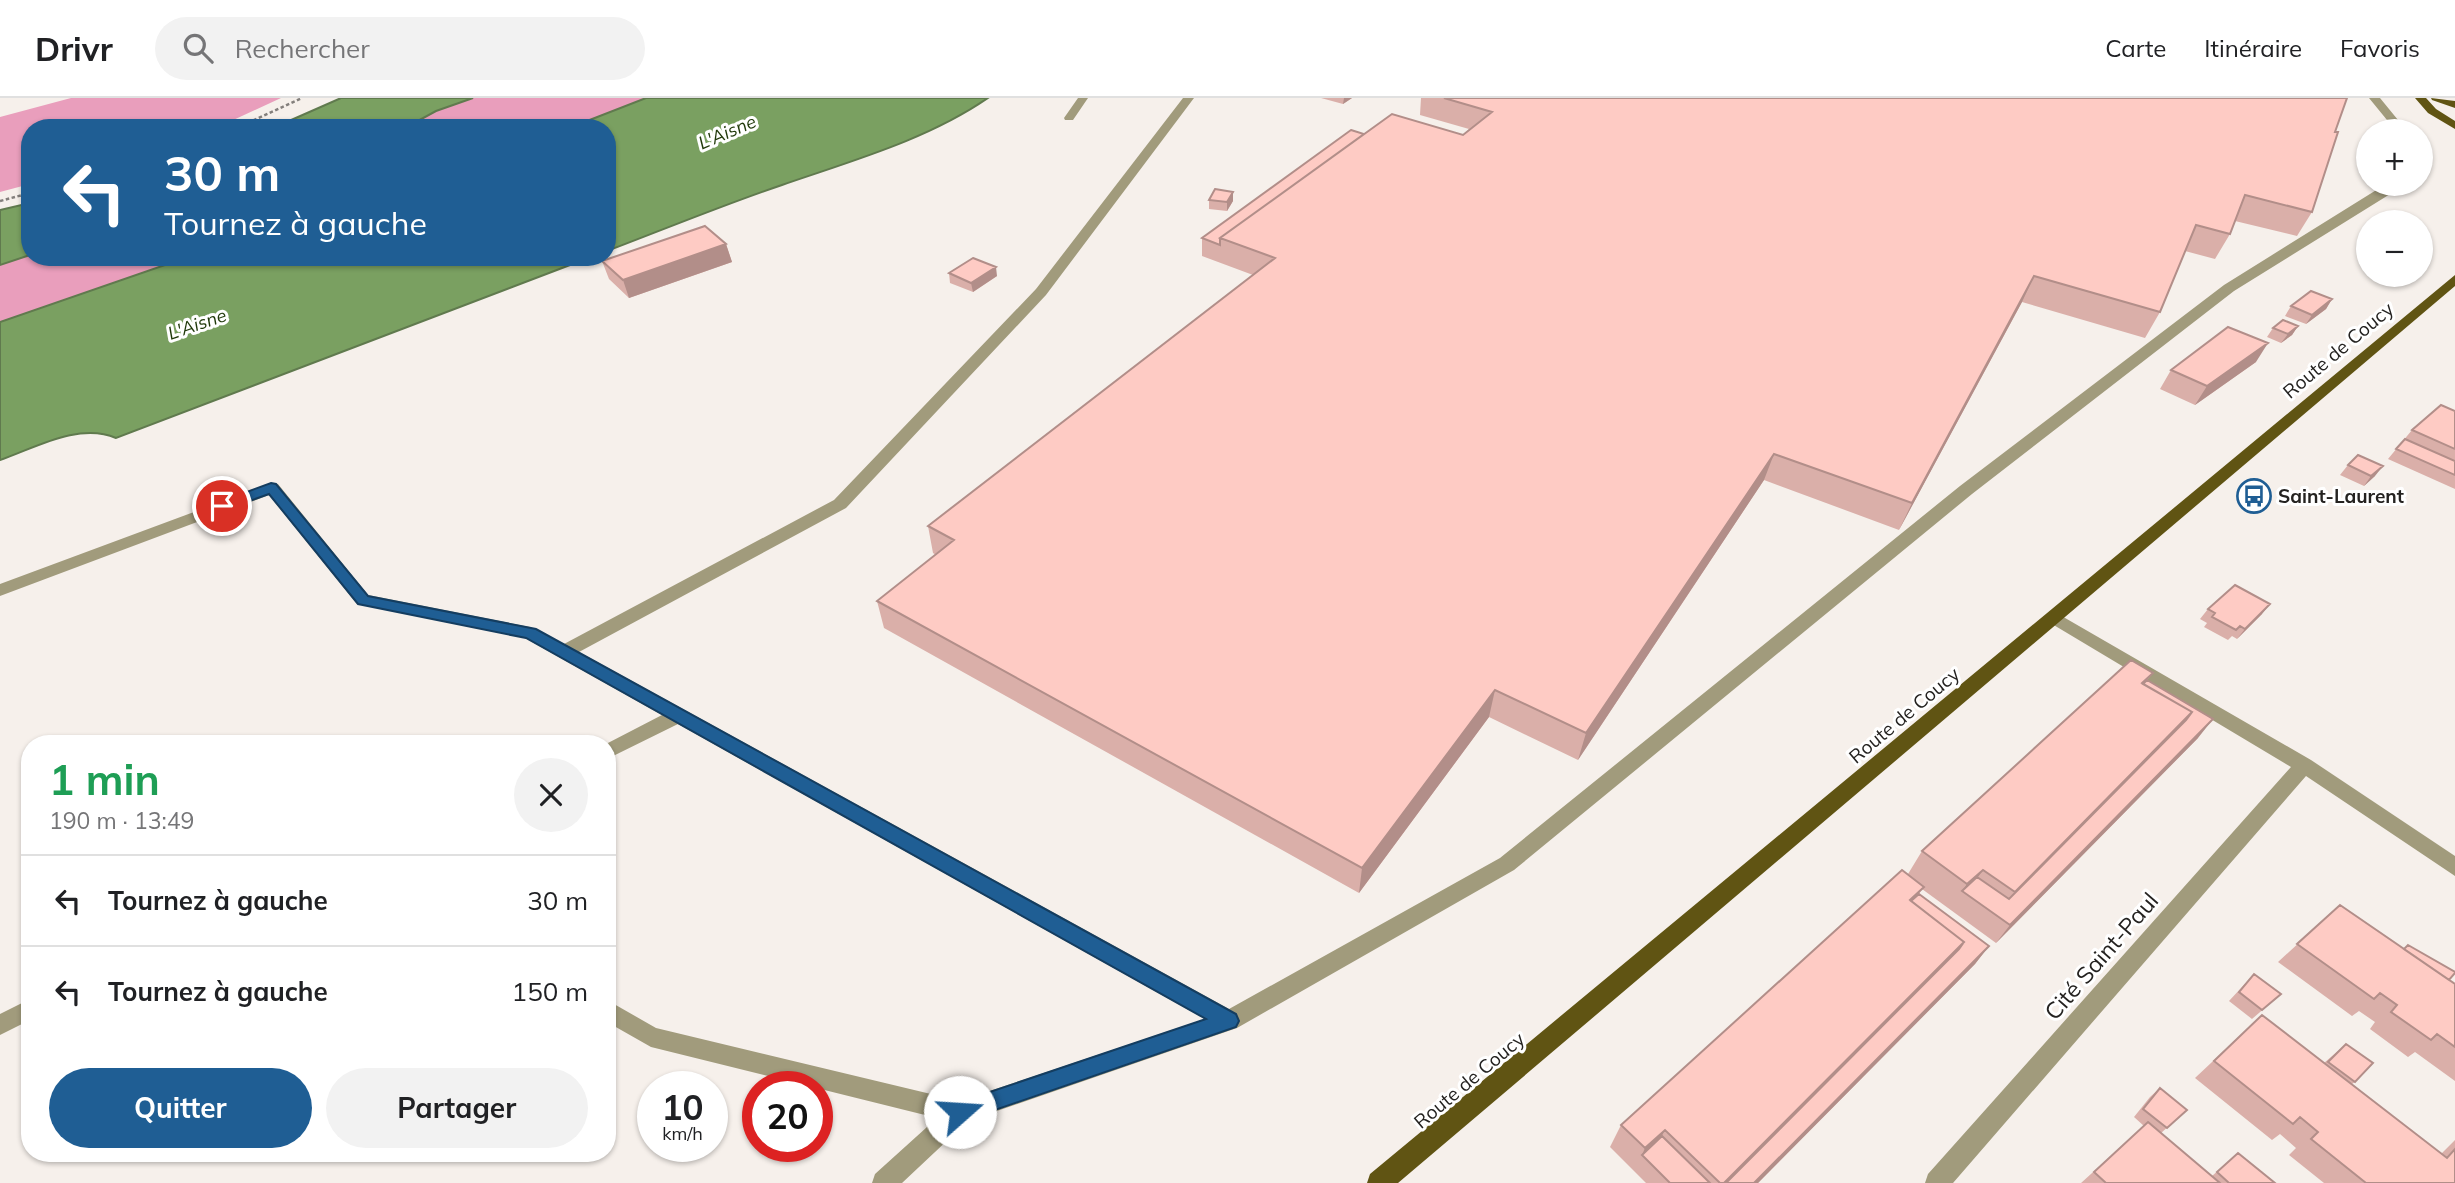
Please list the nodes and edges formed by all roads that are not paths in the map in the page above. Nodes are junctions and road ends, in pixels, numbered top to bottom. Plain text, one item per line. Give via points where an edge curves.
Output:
1 (1083, 98) edge
2 (1189, 98) edge
3 (2374, 98) edge
4 (2420, 98) edge
5 (2436, 98) edge
6 (2455, 105) edge
7 (1069, 118) dead end
8 (2392, 119) edge
9 (2455, 126) edge
10 (2377, 196) edge
11 (2455, 279) edge
12 (0, 590) edge
13 (2053, 617) junction
14 (564, 652) junction
15 (678, 716) junction
16 (616, 747) edge
17 (2304, 765) junction
18 (2455, 867) edge
19 (21, 1014) edge
20 (616, 1016) edge
21 (1228, 1021) junction
22 (0, 1025) edge
23 (960, 1112) junction
24 (884, 1183) edge
25 (1379, 1183) edge
26 (1937, 1183) edge

1 - 7 street
2 - 14 street via 1041,292 840,505
3 - 8 street
4 - 9 main road
5 - 6 main road
10 - 21 street via 2230,288 2021,448 1507,864
11 - 13 main road, Route de Coucy
12 - 14 street via 271,488 363,600 530,634
13 - 17 street
13 - 25 main road, Route de Coucy
14 - 15 street
15 - 16 street
15 - 21 street
17 - 18 street
17 - 26 street, Cité Saint-Paul
19 - 22 street
20 - 23 street via 651,1037
21 - 23 street
23 - 24 street

